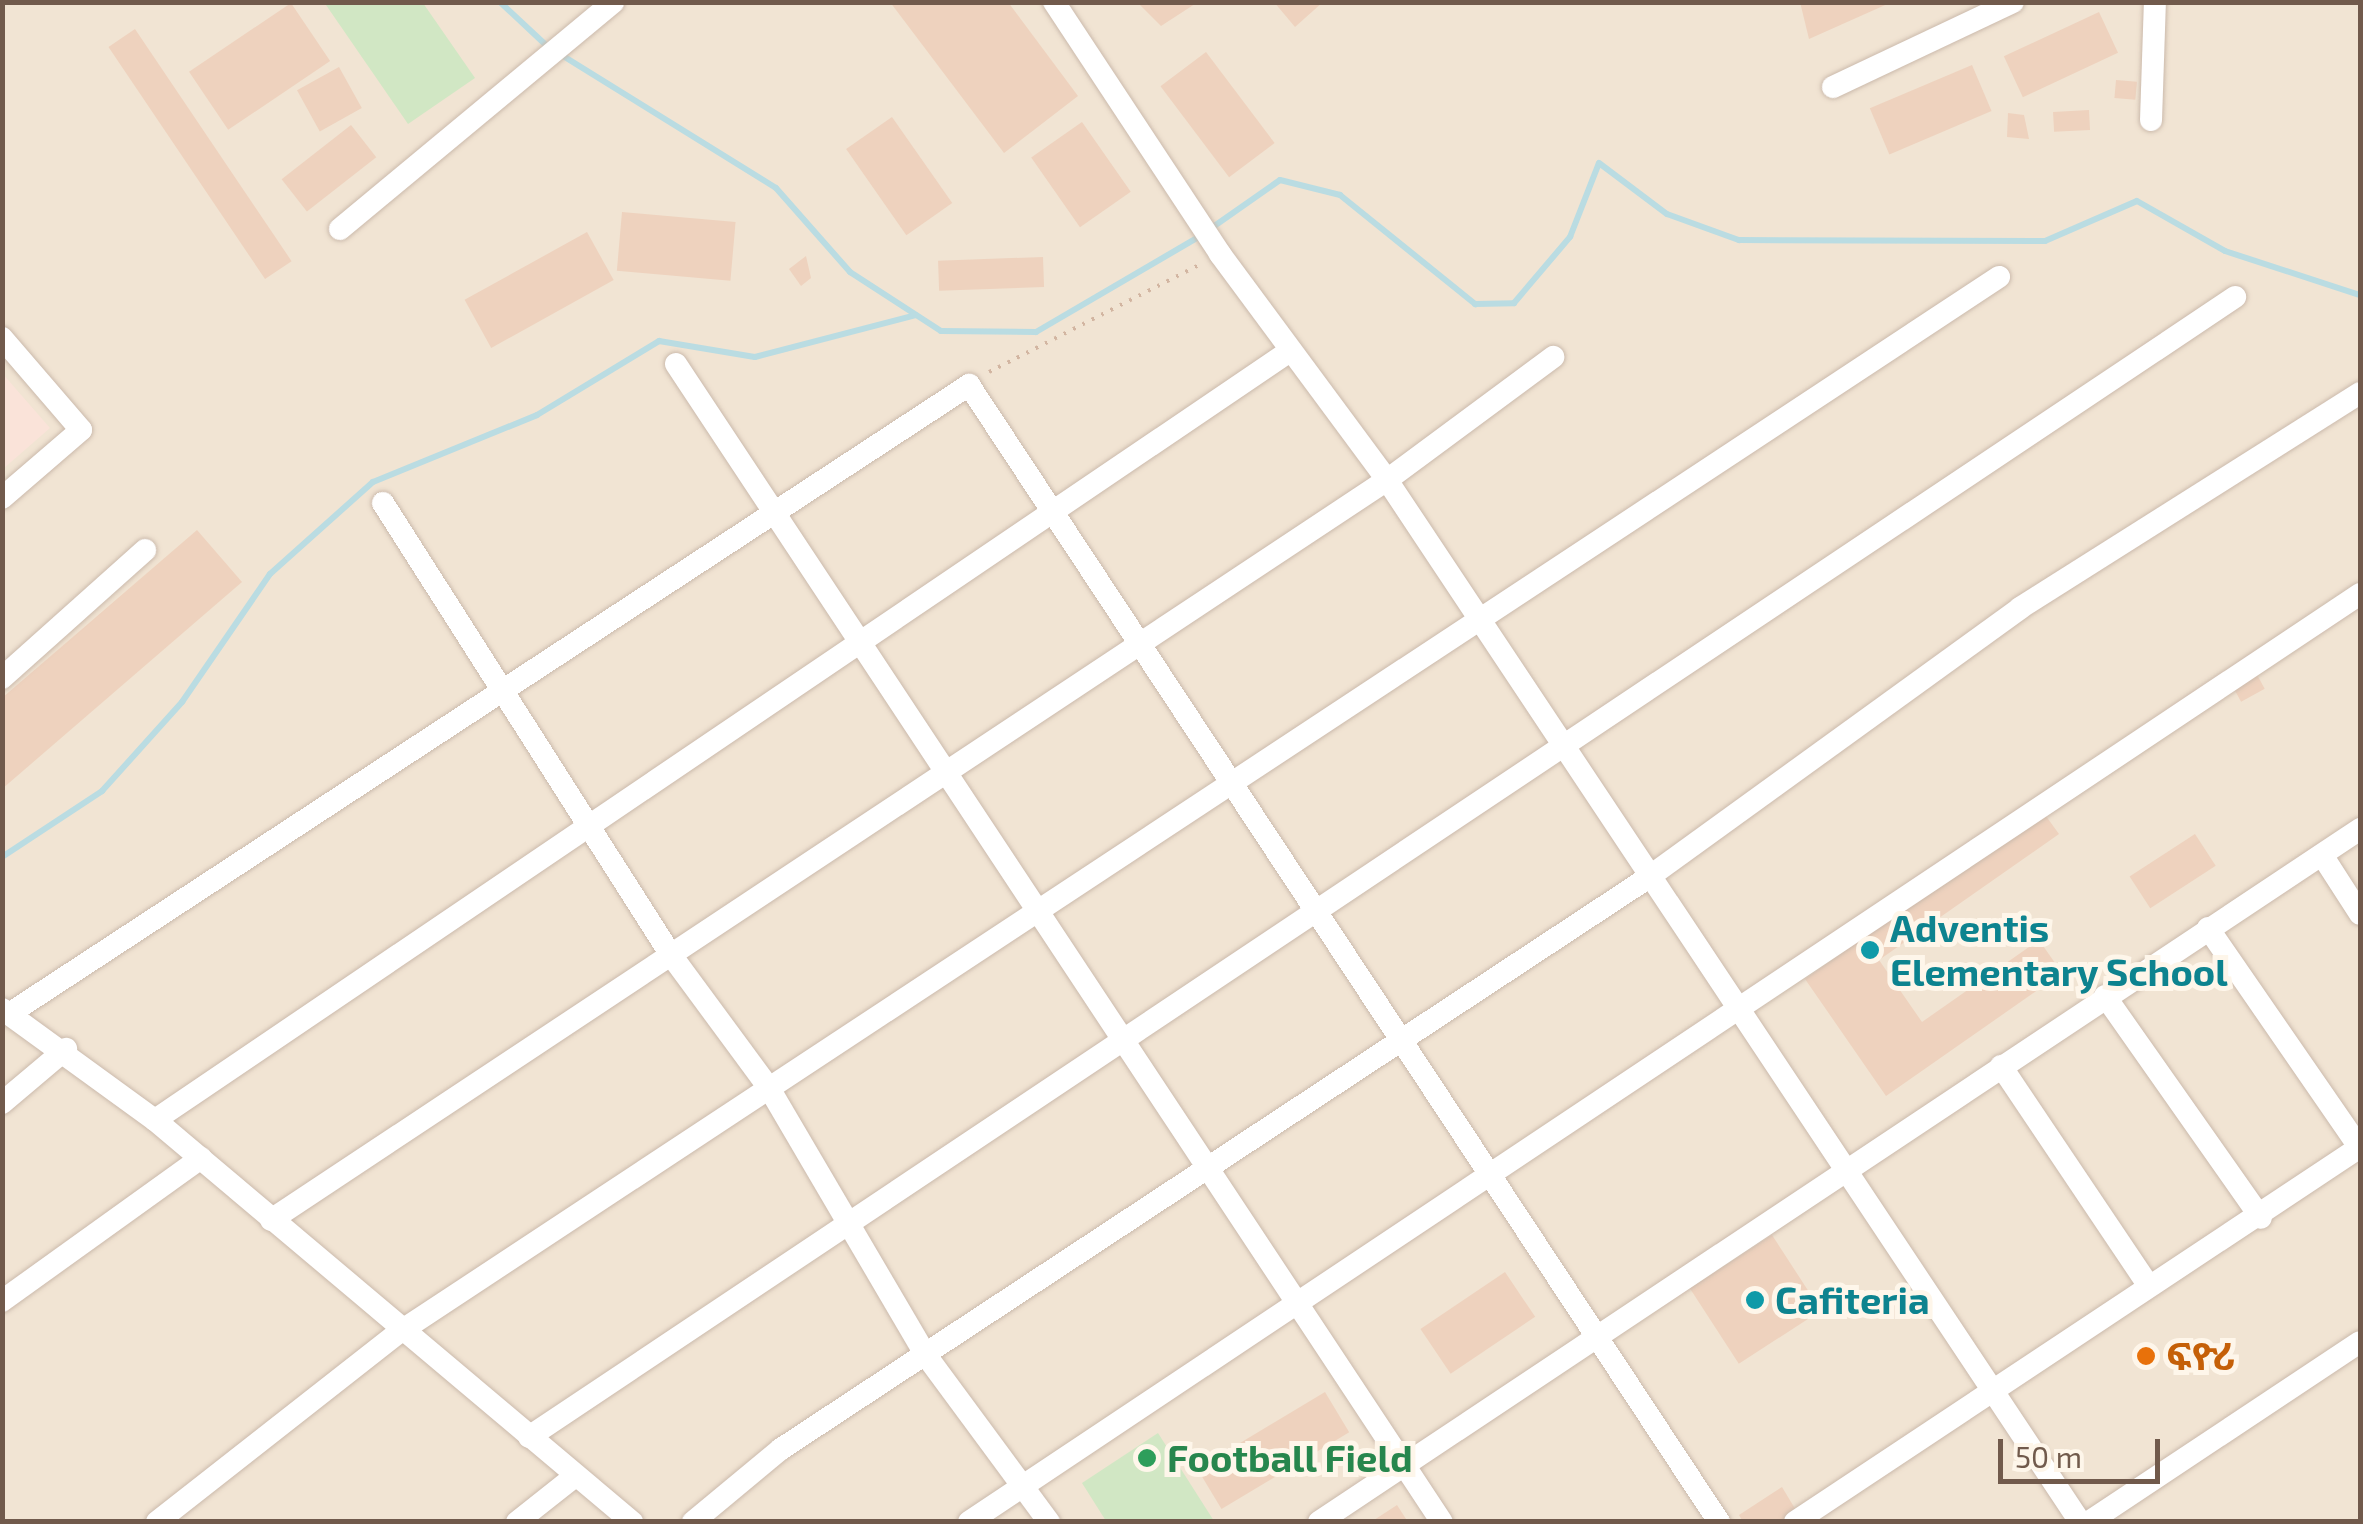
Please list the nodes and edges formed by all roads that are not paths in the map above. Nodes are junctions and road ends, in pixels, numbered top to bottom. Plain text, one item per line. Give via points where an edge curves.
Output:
1 (613, 2) edge
2 (1054, 2) edge
3 (2013, 2) edge
4 (2155, 2) edge
5 (1833, 87) dead end
6 (2151, 120) dead end
7 (340, 229) dead end
8 (1998, 276) dead end
9 (2236, 298) dead end
10 (2, 338) edge
11 (1290, 351) junction
12 (1553, 358) dead end
13 (676, 364) dead end
14 (2360, 393) edge
15 (1387, 480) junction
16 (2, 498) edge
17 (383, 503) dead end
18 (777, 510) junction
19 (1048, 516) junction
20 (145, 550) dead end
21 (2360, 594) edge
22 (1477, 614) junction
23 (860, 643) junction
24 (1135, 647) junction
25 (2, 678) edge
26 (503, 690) junction
27 (1564, 743) junction
28 (944, 774) junction
29 (1228, 780) junction
30 (592, 825) junction
31 (2360, 829) edge
32 (2322, 855) junction
33 (1649, 876) junction
34 (1316, 909) junction
35 (1034, 910) junction
36 (2360, 914) edge
37 (2208, 928) junction
38 (671, 955) junction
39 (2105, 996) junction
40 (1736, 1010) junction
41 (6, 1011) edge
42 (1123, 1038) junction
43 (1400, 1041) junction
44 (66, 1049) junction
45 (2002, 1066) junction
46 (768, 1088) junction
47 (2, 1103) edge
48 (156, 1120) junction
49 (2360, 1148) edge
50 (200, 1158) junction
51 (1207, 1168) junction
52 (1849, 1170) junction
53 (1490, 1178) junction
54 (2260, 1218) junction
55 (271, 1220) junction
56 (843, 1223) junction
57 (2149, 1286) junction
58 (2, 1301) edge
59 (1296, 1302) junction
60 (398, 1333) junction
61 (1596, 1340) junction
62 (2360, 1342) edge
63 (925, 1354) junction
64 (1988, 1396) junction
65 (528, 1437) junction
66 (1402, 1464) junction
67 (575, 1476) junction
68 (1023, 1485) junction
69 (157, 1522) edge
70 (517, 1522) edge
71 (632, 1522) edge
72 (693, 1522) edge
73 (969, 1522) edge
74 (1049, 1522) edge
75 (1320, 1522) edge
76 (1442, 1522) edge
77 (1720, 1522) edge
78 (1795, 1522) edge
79 (2080, 1522) edge
80 (2089, 1522) edge

1 - 7 street
2 - 11 street
3 - 5 street
4 - 6 street
8 - 22 street
9 - 27 street
10 - 16 street via 80,430
11 - 15 street
11 - 19 street
12 - 15 street
13 - 18 street
14 - 33 street via 2020,608
15 - 22 street
15 - 24 street
17 - 26 street
18 - 19 street via 969,384
18 - 23 street
18 - 26 street
19 - 23 street
19 - 24 street
20 - 25 street
21 - 40 street
22 - 27 street
22 - 29 street
23 - 28 street
23 - 30 street
24 - 28 street
24 - 29 street
26 - 30 street
26 - 41 street
27 - 33 street
27 - 34 street
28 - 35 street
28 - 38 street
29 - 34 street
29 - 35 street
30 - 38 street
30 - 48 street
31 - 32 street
32 - 36 street
32 - 37 street
33 - 40 street
33 - 43 street
34 - 42 street
34 - 43 street
35 - 42 street
35 - 46 street
37 - 39 street
37 - 49 street
38 - 46 street
38 - 55 street
39 - 45 street
39 - 54 street
40 - 52 street
40 - 53 street
41 - 44 street
42 - 51 street
42 - 56 street
43 - 51 street
43 - 53 street
44 - 47 street
44 - 48 street
45 - 52 street
45 - 57 street
46 - 56 street
46 - 60 street
48 - 50 street
49 - 54 street
50 - 55 street
50 - 58 street
51 - 59 street
51 - 63 street
52 - 61 street
52 - 64 street
53 - 59 street
53 - 61 street
54 - 57 street
55 - 60 street
56 - 63 street
56 - 65 street
57 - 64 street
59 - 66 street
59 - 68 street
60 - 65 street
60 - 69 street
61 - 66 street
61 - 77 street
62 - 80 street
63 - 68 street
63 - 72 street via 781,1449
64 - 78 street
64 - 79 street
65 - 67 street
66 - 75 street
66 - 76 street
67 - 70 street
67 - 71 street
68 - 73 street
68 - 74 street

